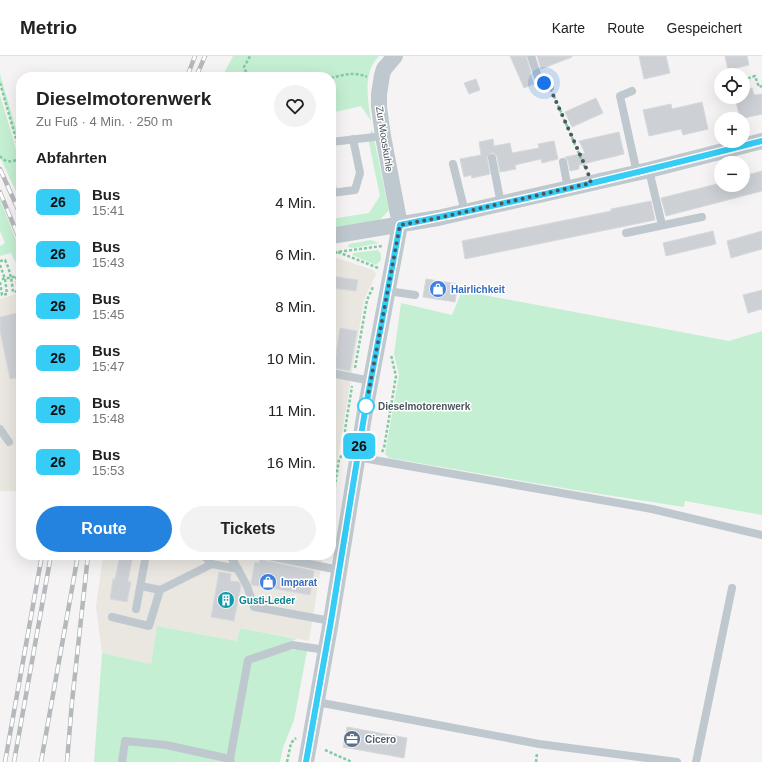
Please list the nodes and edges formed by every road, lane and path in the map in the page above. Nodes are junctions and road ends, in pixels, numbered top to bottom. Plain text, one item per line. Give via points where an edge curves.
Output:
1 (250, 56) edge
2 (395, 56) edge
3 (531, 56) edge
4 (246, 72) edge
5 (336, 77) edge
6 (750, 78) edge
7 (380, 82) junction
8 (0, 83) edge
9 (762, 86) edge
10 (550, 88) joint
11 (632, 90) dead end
12 (375, 137) junction
13 (16, 139) edge
14 (353, 139) junction
15 (336, 141) edge
16 (762, 141) edge
17 (0, 156) edge
18 (492, 158) dead end
19 (16, 160) edge
20 (563, 162) dead end
21 (453, 164) dead end
22 (643, 172) junction
23 (591, 183) junction
24 (568, 189) junction
25 (336, 192) edge
26 (502, 204) junction
27 (465, 212) junction
28 (702, 217) dead end
29 (400, 225) junction
30 (662, 225) junction
31 (626, 233) dead end
32 (336, 235) edge
33 (386, 246) dead end
34 (337, 252) joint
35 (0, 261) edge
36 (0, 265) edge
37 (380, 269) dead end
38 (16, 276) edge
39 (11, 277) junction
40 (5, 279) junction
41 (0, 281) edge
42 (16, 291) edge
43 (388, 291) junction
44 (415, 295) dead end
45 (336, 374) edge
46 (371, 381) junction
47 (0, 429) edge
48 (9, 442) dead end
49 (352, 453) junction
50 (336, 479) edge
51 (762, 535) edge
52 (145, 560) edge
53 (208, 560) edge
54 (233, 560) edge
55 (289, 560) edge
56 (212, 564) junction
57 (238, 569) junction
58 (339, 570) junction
59 (141, 586) junction
60 (732, 588) dead end
61 (160, 590) junction
62 (136, 609) dead end
63 (112, 618) dead end
64 (331, 621) junction
65 (326, 650) junction
66 (317, 702) junction
67 (300, 734) dead end
68 (325, 750) dead end
69 (230, 761) edge
70 (122, 762) edge
71 (287, 762) edge
72 (306, 762) edge
73 (352, 762) edge
74 (677, 762) edge
75 (696, 762) edge

1 - 4 path via 244,67
2 - 7 street, Zur Mooskuhle via 384,69
3 - 10 lane via 538,77
5 - 7 path via 362,74
6 - 9 path via 755,76 759,87
7 - 12 street, Zur Mooskuhle
8 - 13 path
10 - 23 path
11 - 22 lane via 620,96
12 - 14 lane
12 - 29 street, Zur Mooskuhle
14 - 15 lane
14 - 25 lane via 360,173 355,190
16 - 22 street
17 - 19 path via 8,162
18 - 26 lane
20 - 24 lane
21 - 27 lane
22 - 23 street
22 - 30 lane
23 - 24 street
24 - 26 street
26 - 27 street
27 - 29 street
28 - 30 lane
29 - 32 street
29 - 43 street
30 - 31 lane
33 - 34 path
34 - 37 path
35 - 39 path via 5,260
36 - 40 path
38 - 39 path
39 - 40 path
39 - 42 path via 13,292
40 - 41 path
40 - 41 path via 7,294 2,295
43 - 44 lane
43 - 46 street
45 - 46 lane
46 - 49 street
47 - 48 lane
49 - 50 path via 339,459
49 - 51 lane via 652,509
49 - 58 street
52 - 59 lane
53 - 56 lane
54 - 57 lane
55 - 58 lane
56 - 57 lane
56 - 61 lane
57 - 64 lane via 254,607
58 - 64 street
59 - 61 lane
59 - 62 lane
60 - 75 lane
61 - 63 lane via 149,626
64 - 65 street
65 - 66 street
65 - 69 lane via 292,645 248,660
66 - 72 street
66 - 74 lane via 539,744
67 - 71 path via 291,743
68 - 73 path
69 - 70 lane via 166,745 125,741

